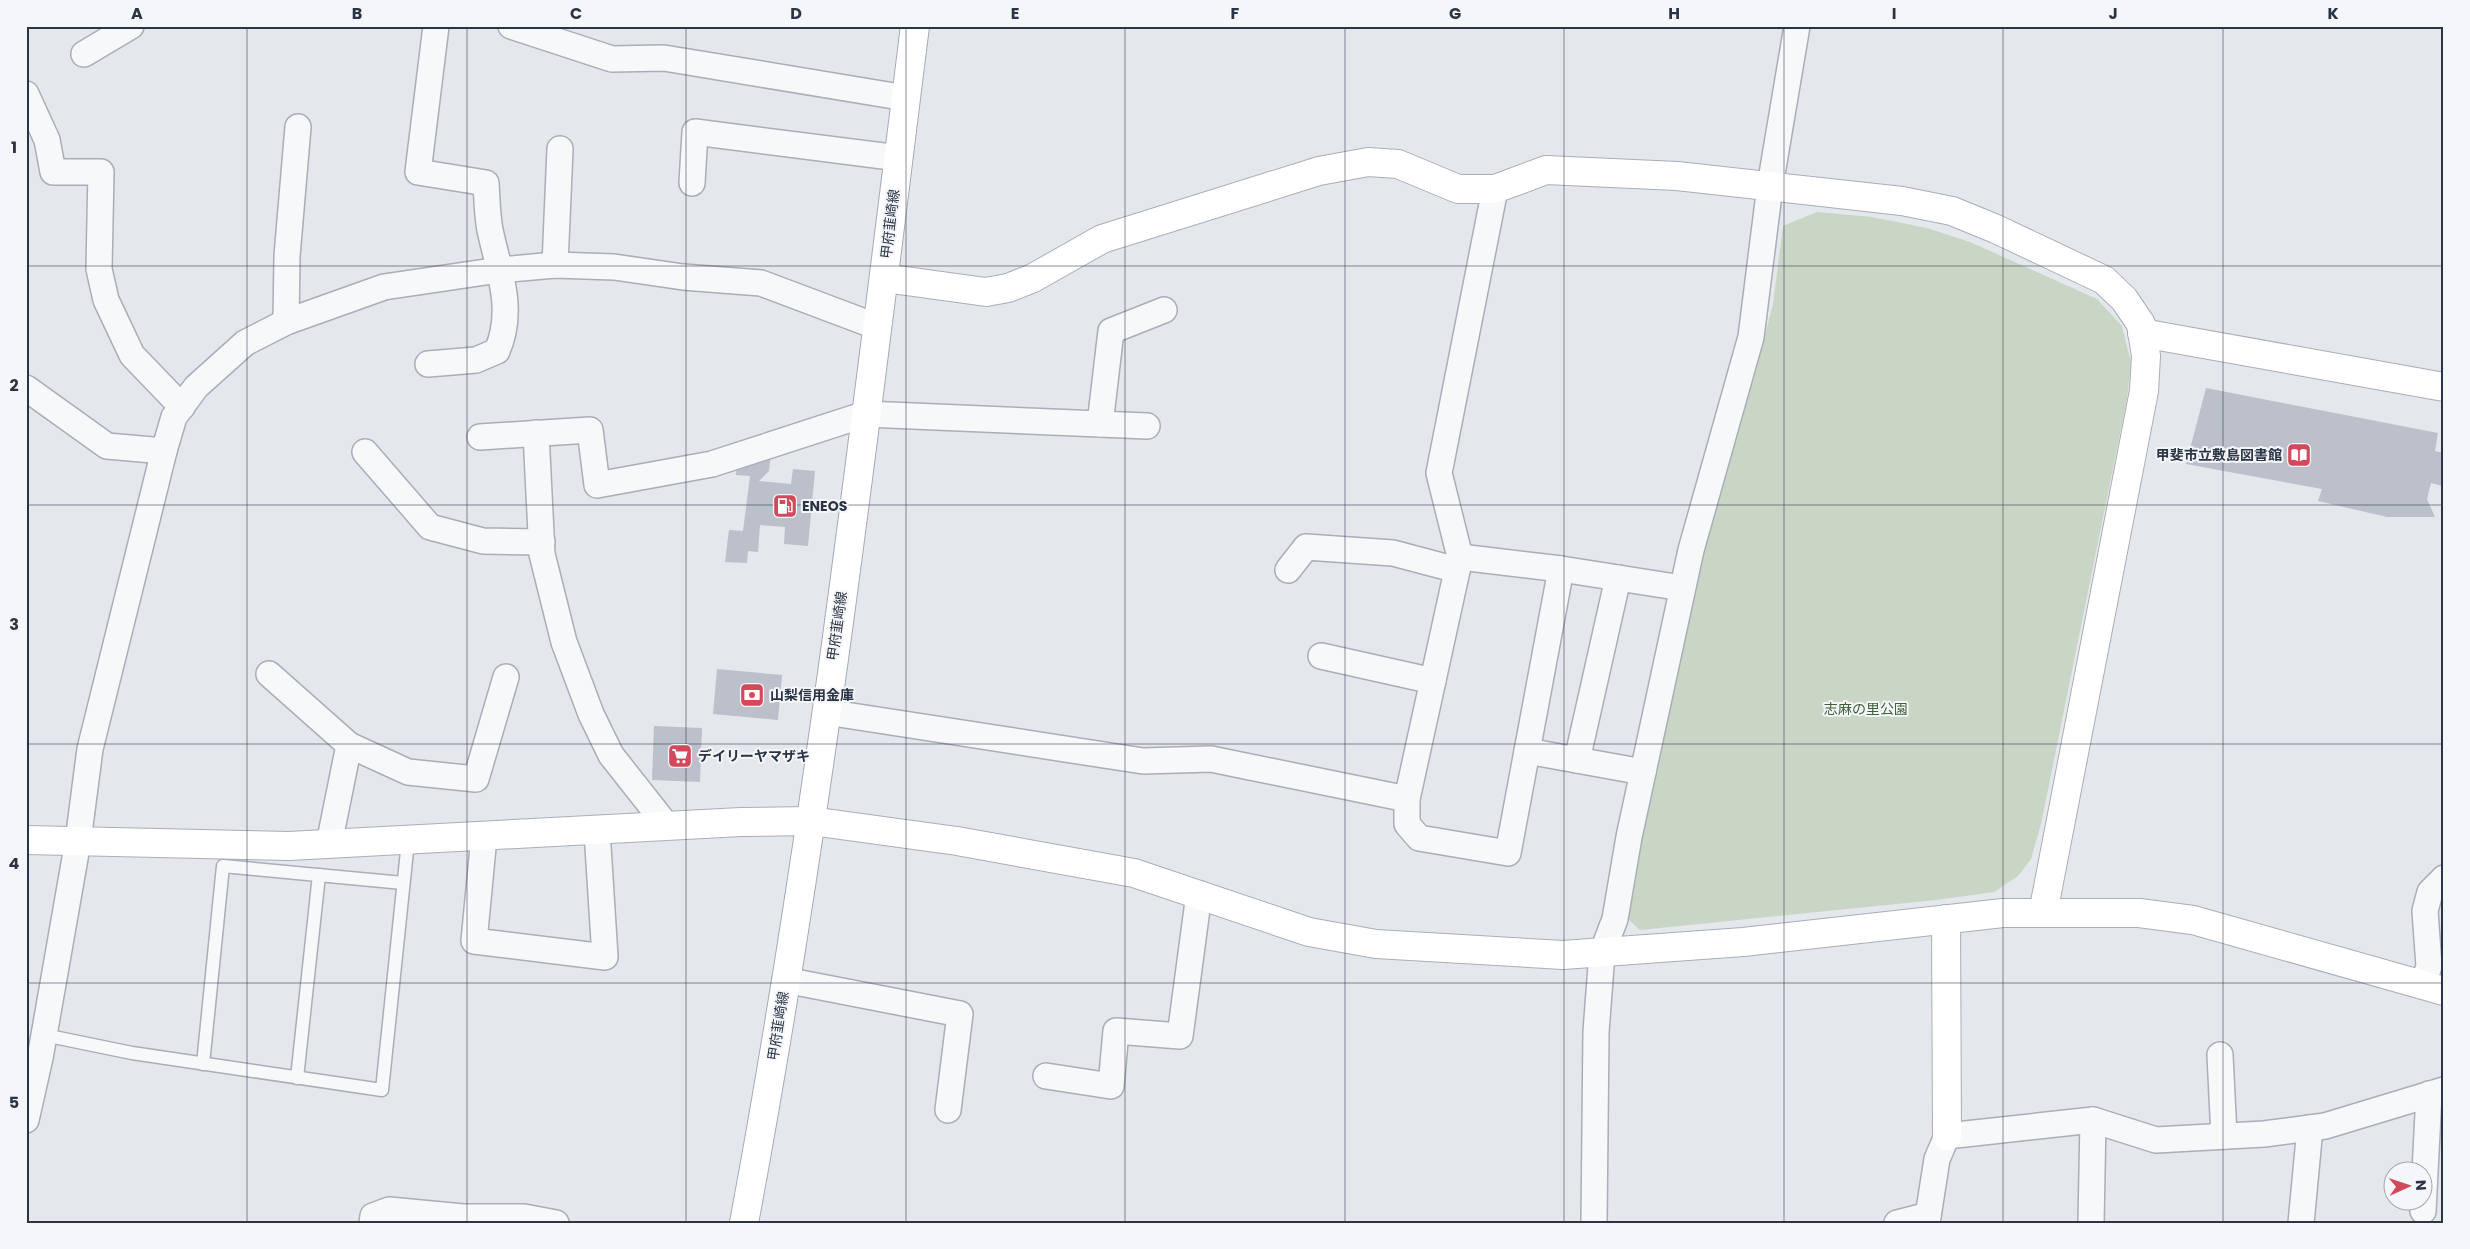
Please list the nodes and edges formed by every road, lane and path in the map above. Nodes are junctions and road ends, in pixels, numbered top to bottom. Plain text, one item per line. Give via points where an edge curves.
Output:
1 (131, 26) edge
2 (436, 26) edge
3 (511, 26) edge
4 (915, 26) edge
5 (1797, 26) edge
6 (549, 32) edge
7 (84, 54) dead end
8 (26, 94) edge
9 (906, 98) junction
10 (298, 127) dead end
11 (560, 149) dead end
12 (899, 158) junction
13 (692, 183) dead end
14 (1770, 186) junction
15 (1495, 189) junction
16 (556, 265) junction
17 (499, 270) junction
18 (884, 278) junction
19 (1164, 310) dead end
20 (286, 322) junction
21 (878, 327) junction
22 (2142, 333) junction
23 (428, 364) dead end
24 (2444, 387) edge
25 (26, 388) edge
26 (182, 407) junction
27 (866, 414) junction
28 (1100, 424) junction
29 (1147, 426) dead end
30 (536, 433) junction
31 (480, 437) dead end
32 (164, 451) junction
33 (365, 452) dead end
34 (542, 542) junction
35 (1458, 564) junction
36 (1561, 569) junction
37 (1288, 570) dead end
38 (1618, 578) junction
39 (1682, 588) junction
40 (1321, 656) dead end
41 (269, 674) dead end
42 (506, 677) dead end
43 (1433, 681) junction
44 (826, 712) junction
45 (349, 745) junction
46 (1527, 751) junction
47 (1577, 760) junction
48 (1643, 772) junction
49 (1407, 799) junction
50 (811, 821) junction
51 (667, 826) junction
52 (597, 830) junction
53 (484, 837) junction
54 (26, 840) edge
55 (78, 841) junction
56 (408, 841) junction
57 (329, 844) junction
58 (319, 875) junction
59 (2444, 878) edge
60 (403, 883) junction
61 (1199, 894) junction
62 (2043, 913) junction
63 (1946, 920) junction
64 (1602, 953) junction
65 (785, 980) junction
66 (2434, 988) edge
67 (37, 1050) edge
68 (2220, 1055) dead end
69 (203, 1064) junction
70 (1046, 1076) dead end
71 (297, 1078) junction
72 (2436, 1092) edge
73 (948, 1110) dead end
74 (26, 1120) edge
75 (2093, 1120) junction
76 (2310, 1128) junction
77 (1947, 1136) junction
78 (2224, 1136) junction
79 (2428, 1162) edge
80 (1927, 1219) edge
81 (372, 1223) edge
82 (556, 1223) edge
83 (744, 1223) edge
84 (1594, 1223) edge
85 (1897, 1223) edge
86 (2091, 1223) edge
87 (2301, 1223) edge

1 - 7 street
2 - 17 street via 418,172 486,183 489,227
3 - 6 street
4 - 9 street, 甲府韮崎線
5 - 14 street
6 - 9 street via 612,59 664,58
8 - 26 street via 47,140 53,172 101,172 99,269 106,300 132,355
9 - 12 street, 甲府韮崎線
10 - 20 street via 287,256
11 - 16 street
12 - 13 street via 696,132
12 - 18 street, 甲府韮崎線
14 - 15 street via 1570,169 1546,170
14 - 22 street via 1902,201 1952,211 2104,280 2124,299 2141,324
14 - 39 street via 1751,337
15 - 18 street via 1458,189 1398,164 1368,162 1319,171 1102,239 1033,278 1008,288 986,292
15 - 35 street via 1439,473
16 - 17 street
16 - 21 street via 761,283
17 - 20 street via 384,287
17 - 23 street via 507,306 503,337 497,352 476,360
18 - 21 street, 甲府韮崎線
19 - 28 street via 1111,331
20 - 26 street via 245,343 196,387
21 - 27 street, 甲府韮崎線
22 - 24 street
22 - 62 street via 2146,356 2144,392
25 - 32 street via 107,446
26 - 32 street via 174,417
27 - 28 street
27 - 30 street via 712,464 597,485 590,430
27 - 44 street, 甲府韮崎線
28 - 29 street
30 - 31 street
30 - 34 street
32 - 55 street via 90,749
33 - 34 street via 430,527 483,541
34 - 51 street via 542,554 564,642 591,714 611,755
35 - 36 street
35 - 37 street via 1393,552 1306,547
35 - 43 street
36 - 38 street
36 - 46 street
38 - 39 street
38 - 47 street
39 - 48 street
40 - 43 street
41 - 45 street
42 - 45 street via 476,780 408,772
43 - 49 street
44 - 49 street via 1143,761 1211,759
44 - 50 street, 甲府韮崎線
45 - 57 street
46 - 47 street
46 - 49 street via 1508,852 1419,838 1407,824
47 - 48 street
48 - 64 street via 1615,919
50 - 51 street
50 - 61 street via 957,841 1134,873
50 - 65 street, 甲府韮崎線
51 - 52 street
52 - 53 street
52 - 53 street via 605,957 474,941
53 - 56 street
54 - 55 street
55 - 57 street
55 - 67 street
56 - 57 street
56 - 60 lane
58 - 60 lane
58 - 69 lane via 223,866
58 - 71 lane
59 - 66 street via 2430,892 2425,911
60 - 71 lane via 382,1090
61 - 64 street via 1309,932 1376,944 1563,956
61 - 70 street via 1180,1036 1116,1031 1111,1086
62 - 63 street via 2003,913
62 - 66 street via 2139,913 2193,920
63 - 64 street via 1743,942
63 - 77 street
64 - 84 street via 1596,1032
65 - 73 street via 960,1014
65 - 83 street, 甲府韮崎線
67 - 69 lane via 132,1053
67 - 74 street
68 - 78 street
69 - 71 lane
72 - 76 street
72 - 79 street
75 - 77 street
75 - 78 street via 2156,1140
75 - 86 street
76 - 78 street
76 - 87 street
77 - 80 street via 1937,1159
80 - 85 street
81 - 82 street via 374,1216 389,1210 464,1217 524,1217

